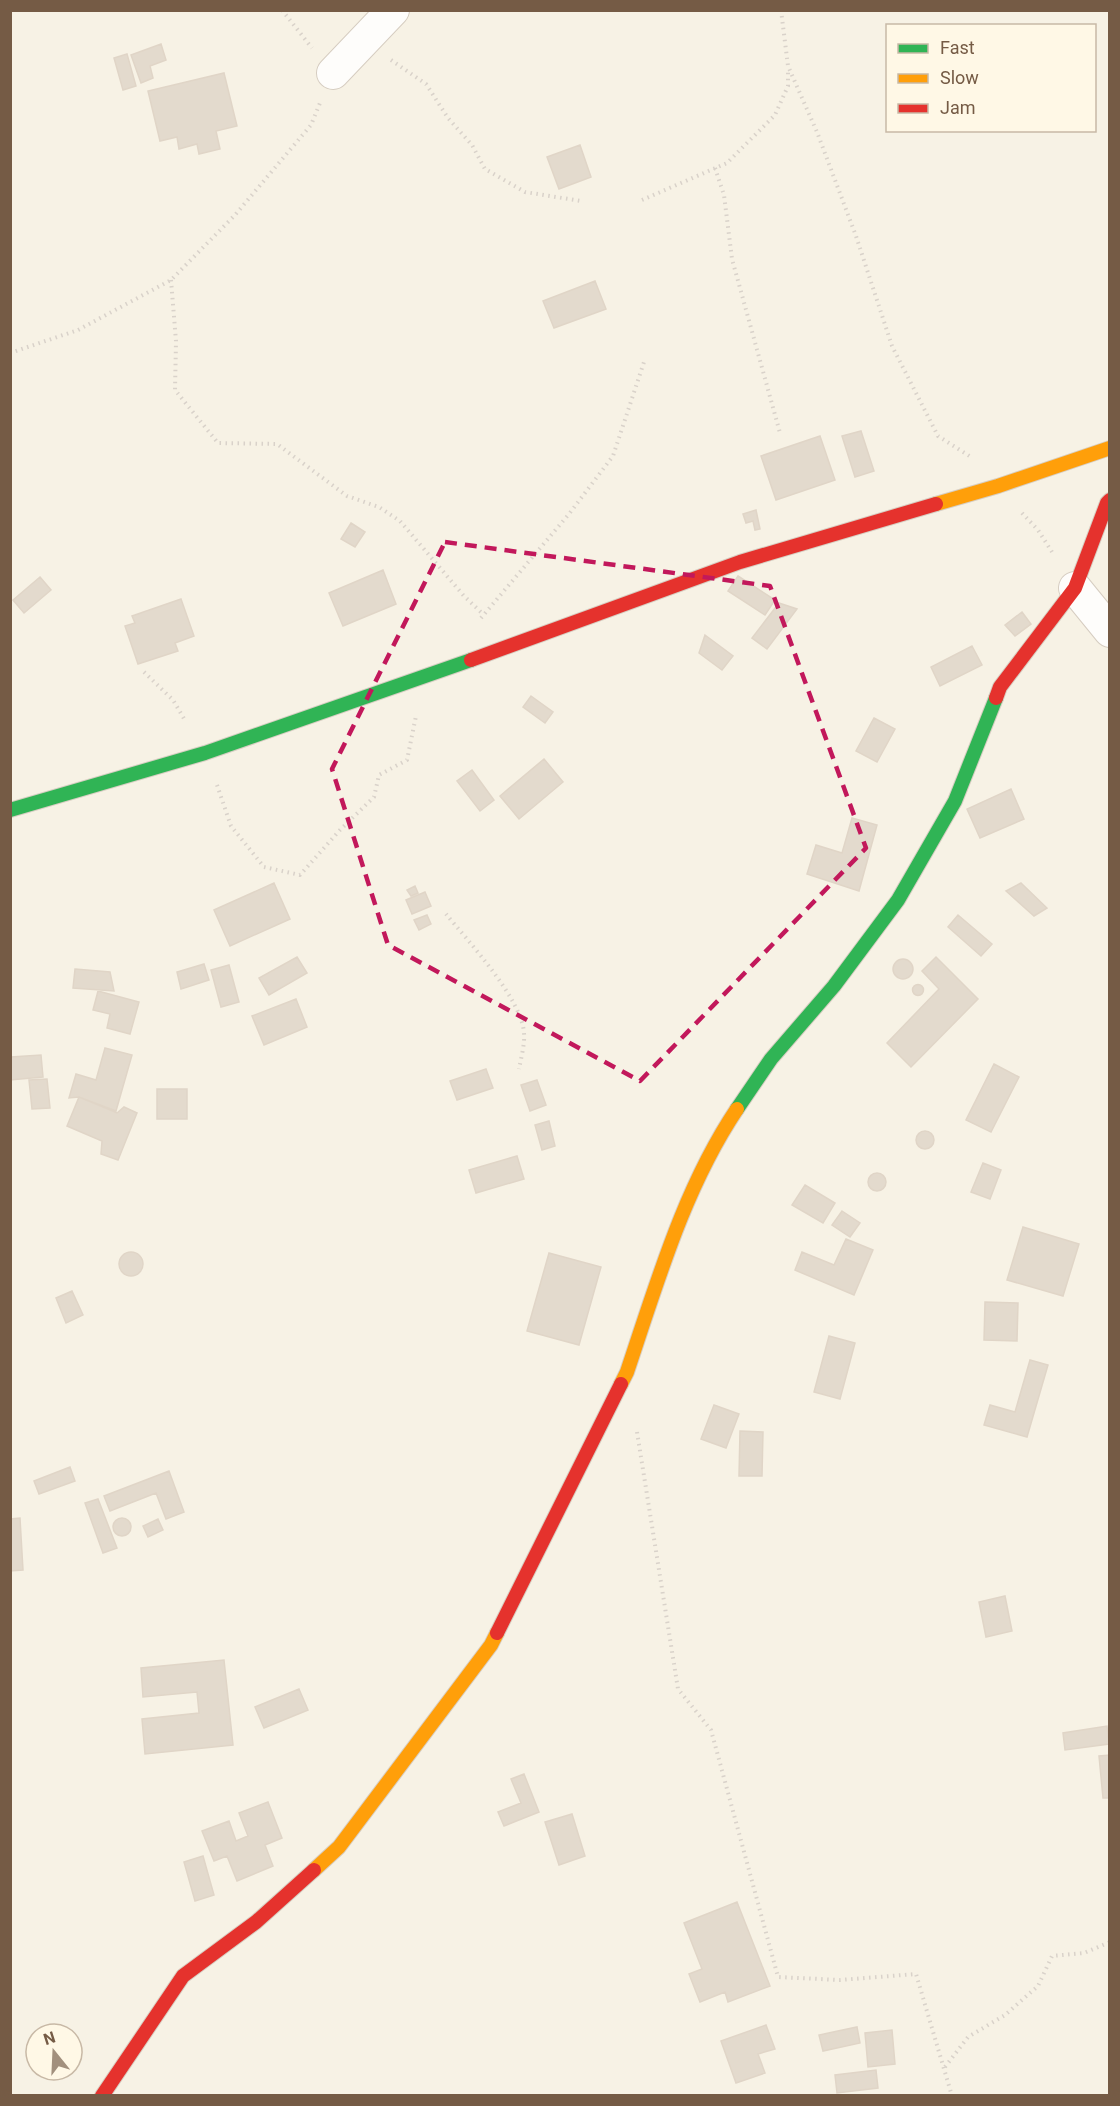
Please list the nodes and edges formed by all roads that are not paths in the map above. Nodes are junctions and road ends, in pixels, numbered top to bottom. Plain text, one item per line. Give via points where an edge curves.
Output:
1 (393, 10) edge
2 (333, 73) road end
3 (1110, 448) edge
4 (1110, 500) edge
5 (1076, 588) junction
6 (1110, 630) edge
7 (10, 810) edge
8 (102, 2096) edge

1 - 2 street
3 - 7 street via 998,486 740,562 183,760
4 - 5 street
5 - 6 street
5 - 8 street via 1000,687 955,801 898,900 834,986 771,1059 716,1142 668,1250 627,1372 491,1645 339,1847 256,1922 183,1976

